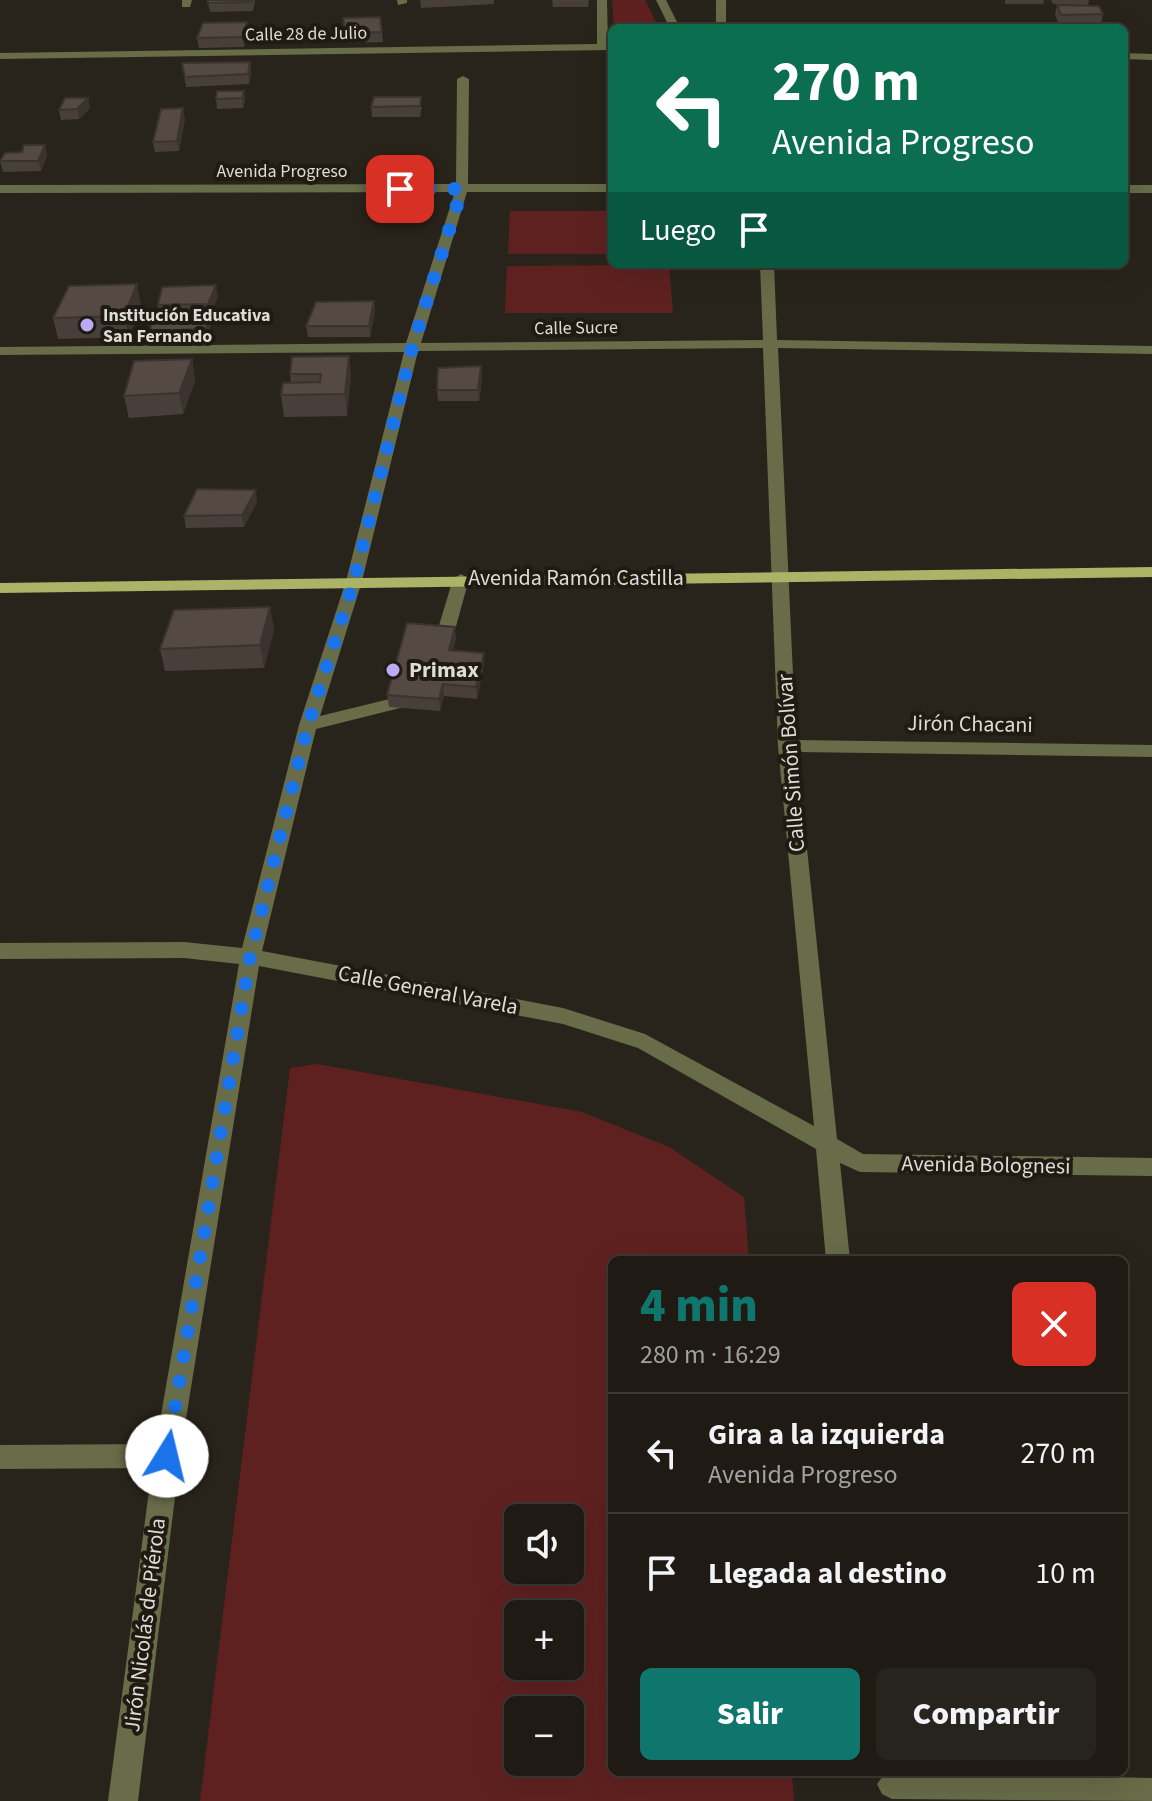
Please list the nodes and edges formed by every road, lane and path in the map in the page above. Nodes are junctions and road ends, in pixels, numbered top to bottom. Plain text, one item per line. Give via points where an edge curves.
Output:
1 (602, 0) edge
2 (661, 0) edge
3 (721, 0) edge
4 (673, 24) edge
5 (721, 24) edge
6 (608, 47) edge
7 (0, 56) edge
8 (1128, 56) edge
9 (1152, 57) edge
10 (463, 79) dead end
11 (608, 188) edge
12 (0, 189) edge
13 (462, 189) junction
14 (1128, 189) edge
15 (1152, 189) edge
16 (767, 268) edge
17 (768, 344) junction
18 (412, 348) junction
19 (1152, 350) edge
20 (0, 351) edge
21 (1152, 572) edge
22 (779, 577) junction
23 (461, 579) junction
24 (354, 581) junction
25 (0, 588) edge
26 (436, 667) edge
27 (428, 696) edge
28 (308, 725) junction
29 (787, 746) junction
30 (1152, 751) edge
31 (0, 951) edge
32 (250, 957) junction
33 (826, 1142) junction
34 (1152, 1167) edge
35 (838, 1256) edge
36 (167, 1456) junction
37 (0, 1457) edge
38 (892, 1786) edge
39 (1152, 1793) edge
40 (123, 1801) edge

1 - 6 street
2 - 4 street
3 - 5 street
6 - 7 street, Calle 28 de Julio
8 - 9 street
10 - 13 street, Jirón Nicolás de Piérola
11 - 13 street, Avenida Progreso
12 - 13 street, Avenida Progreso
13 - 18 street, Jirón Nicolás de Piérola
14 - 15 street
16 - 17 street, Calle Simón Bolívar
17 - 18 street, Calle Sucre
17 - 19 street, Calle Sucre
17 - 22 street, Calle Simón Bolívar
18 - 20 street, Calle Sucre
18 - 24 street, Jirón Nicolás de Piérola
21 - 22 main road, Avenida Ramón Castilla
22 - 23 main road, Avenida Ramón Castilla
22 - 29 street, Calle Simón Bolívar
23 - 24 main road, Avenida Ramón Castilla
23 - 26 street
24 - 25 main road, Avenida Ramón Castilla
24 - 28 street, Jirón Nicolás de Piérola
27 - 28 street
28 - 32 street, Jirón Nicolás de Piérola
29 - 30 street, Jirón Chacani
29 - 33 street, Calle Simón Bolívar
31 - 32 street, Calle General Varela via 184,950
32 - 33 street, Calle General Varela via 563,1016 621,1033 685,1062
32 - 36 street, Jirón Nicolás de Piérola
33 - 34 street, Avenida Bolognesi via 860,1163
33 - 35 street, Calle Simón Bolívar
36 - 37 street
36 - 40 street, Jirón Nicolás de Piérola
38 - 39 street

